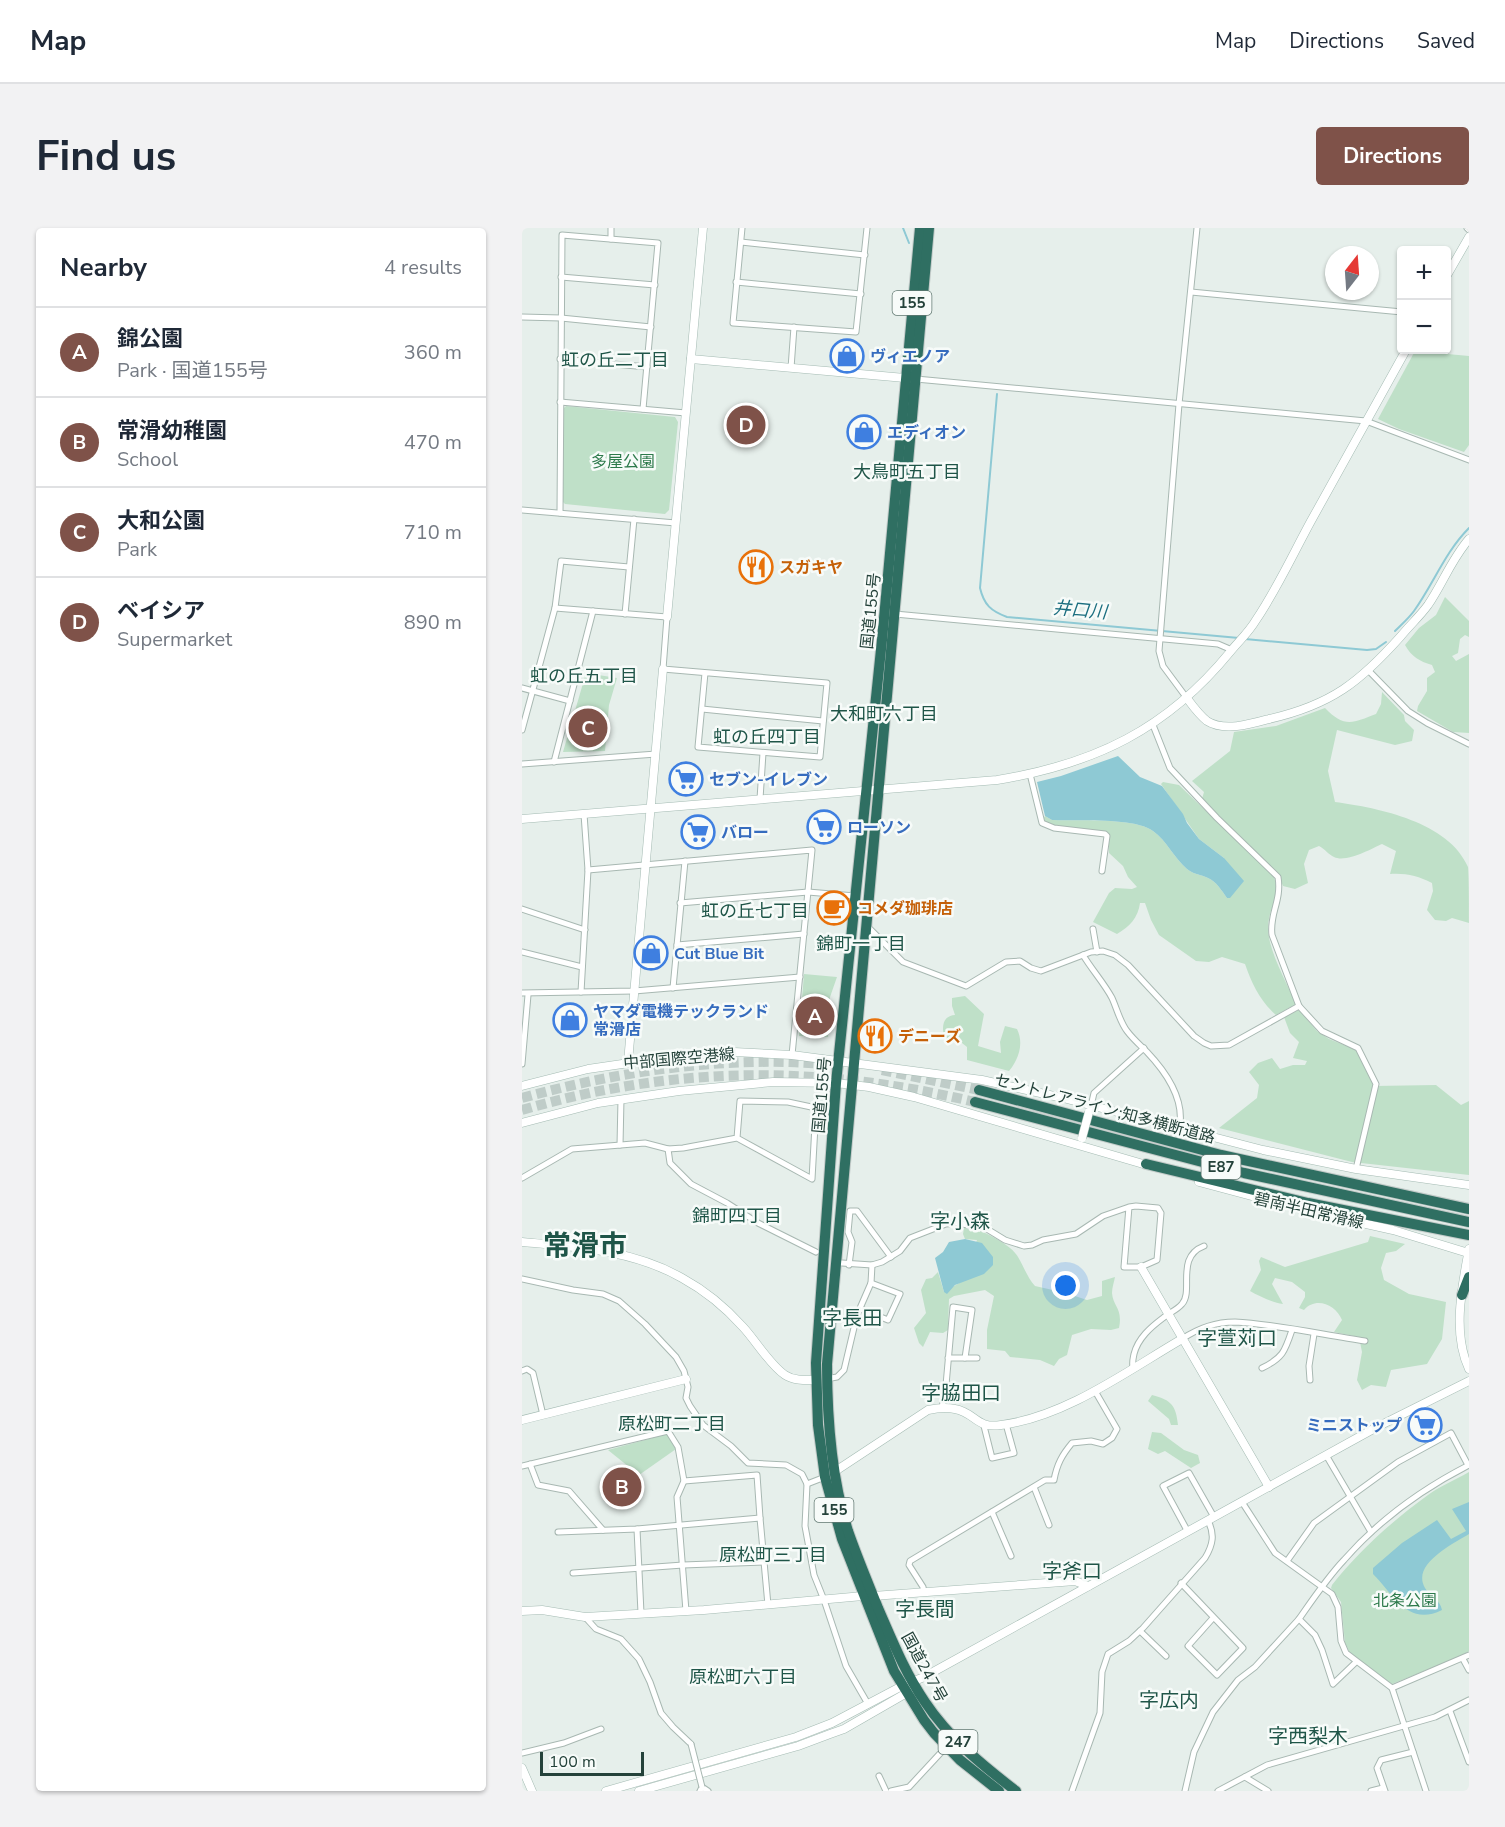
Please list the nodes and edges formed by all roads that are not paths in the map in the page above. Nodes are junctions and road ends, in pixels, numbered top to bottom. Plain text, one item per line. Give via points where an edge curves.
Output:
1 (611, 228) edge
2 (704, 228) edge
3 (742, 228) edge
4 (867, 228) edge
5 (920, 228) edge
6 (929, 228) edge
7 (1197, 228) edge
8 (1469, 237) edge
9 (611, 239) junction
10 (741, 242) junction
11 (865, 255) junction
12 (1451, 268) edge
13 (561, 277) junction
14 (736, 282) junction
15 (655, 285) junction
16 (1191, 292) junction
17 (861, 294) junction
18 (1397, 312) edge
19 (522, 317) edge
20 (561, 318) junction
21 (651, 327) junction
22 (794, 327) junction
23 (1404, 354) edge
24 (560, 359) junction
25 (691, 359) junction
26 (647, 367) junction
27 (791, 368) junction
28 (910, 379) junction
29 (560, 402) junction
30 (1179, 404) junction
31 (643, 409) junction
32 (686, 413) junction
33 (1366, 421) junction
34 (1469, 460) edge
35 (522, 510) edge
36 (560, 513) junction
37 (634, 519) junction
38 (676, 523) junction
39 (1467, 545) edge
40 (629, 567) junction
41 (555, 608) junction
42 (593, 611) junction
43 (625, 614) junction
44 (894, 614) junction
45 (668, 617) junction
46 (1160, 639) junction
47 (1232, 650) junction
48 (663, 669) junction
49 (1369, 671) junction
50 (705, 673) junction
51 (522, 688) edge
52 (532, 691) junction
53 (1186, 697) junction
54 (570, 701) junction
55 (702, 709) junction
56 (823, 721) junction
57 (1153, 725) junction
58 (522, 730) edge
59 (1469, 744) edge
60 (764, 753) junction
61 (656, 754) junction
62 (554, 762) junction
63 (522, 765) edge
64 (1030, 774) junction
65 (872, 789) junction
66 (760, 799) junction
67 (650, 809) junction
68 (584, 814) junction
69 (522, 819) edge
70 (685, 861) junction
71 (645, 865) junction
72 (588, 870) junction
73 (1102, 871) dead end
74 (808, 892) junction
75 (856, 896) junction
76 (680, 903) junction
77 (522, 909) edge
78 (866, 926) junction
79 (1093, 929) dead end
80 (585, 930) junction
81 (804, 934) junction
82 (677, 945) junction
83 (522, 952) edge
84 (1097, 952) junction
85 (1083, 955) junction
86 (582, 967) junction
87 (800, 977) junction
88 (673, 987) junction
89 (634, 991) junction
90 (580, 992) junction
91 (525, 994) edge
92 (1299, 1006) junction
93 (1144, 1048) junction
94 (792, 1055) junction
95 (838, 1061) junction
96 (628, 1062) junction
97 (853, 1062) junction
98 (522, 1064) edge
99 (836, 1083) junction
100 (852, 1085) junction
101 (522, 1086) edge
102 (979, 1090) tunnel mouth
103 (621, 1099) junction
104 (975, 1102) tunnel mouth
105 (1090, 1109) junction
106 (522, 1123) edge
107 (1179, 1130) junction
108 (737, 1138) junction
109 (1081, 1142) junction
110 (620, 1145) junction
111 (668, 1149) junction
112 (1146, 1164) junction
113 (1356, 1169) junction
114 (522, 1178) edge
115 (1469, 1185) edge
116 (1129, 1207) junction
117 (1469, 1209) edge
118 (1469, 1222) edge
119 (1469, 1235) edge
120 (522, 1242) edge
121 (1204, 1246) dead end
122 (1469, 1251) edge
123 (816, 1252) dead end
124 (891, 1257) junction
125 (842, 1263) dead end
126 (849, 1264) junction
127 (873, 1265) junction
128 (1140, 1267) junction
129 (1469, 1277) edge
130 (522, 1279) edge
131 (871, 1283) junction
132 (1462, 1295) junction
133 (1465, 1307) edge
134 (861, 1309) junction
135 (1168, 1315) junction
136 (1292, 1330) junction
137 (1314, 1334) junction
138 (1182, 1339) junction
139 (1365, 1341) dead end
140 (948, 1358) junction
141 (965, 1358) junction
142 (977, 1358) dead end
143 (1133, 1367) junction
144 (1263, 1368) dead end
145 (1469, 1369) edge
146 (522, 1371) edge
147 (686, 1379) junction
148 (822, 1379) junction
149 (1310, 1380) dead end
150 (1469, 1381) edge
151 (1095, 1391) junction
152 (942, 1408) junction
153 (543, 1415) junction
154 (522, 1420) edge
155 (1006, 1424) junction
156 (984, 1426) junction
157 (1326, 1455) junction
158 (530, 1464) junction
159 (1468, 1465) edge
160 (522, 1466) edge
161 (829, 1475) junction
162 (684, 1481) junction
163 (807, 1484) junction
164 (1034, 1487) junction
165 (1269, 1487) junction
166 (1351, 1496) junction
167 (1242, 1502) junction
168 (992, 1512) junction
169 (760, 1518) junction
170 (1211, 1519) junction
171 (678, 1524) junction
172 (1049, 1525) dead end
173 (637, 1529) junction
174 (603, 1530) junction
175 (558, 1532) dead end
176 (1188, 1532) junction
177 (1371, 1532) junction
178 (1011, 1556) dead end
179 (1287, 1561) junction
180 (765, 1562) junction
181 (683, 1565) junction
182 (639, 1568) junction
183 (573, 1573) dead end
184 (1181, 1583) junction
185 (1088, 1586) junction
186 (1323, 1586) junction
187 (924, 1592) junction
188 (868, 1596) junction
189 (824, 1600) junction
190 (768, 1605) junction
191 (522, 1611) edge
192 (686, 1611) junction
193 (642, 1613) junction
194 (585, 1617) junction
195 (1213, 1618) junction
196 (1299, 1619) junction
197 (1140, 1631) junction
198 (883, 1632) joint
199 (1469, 1655) edge
200 (1166, 1656) dead end
201 (1463, 1659) junction
202 (1356, 1662) junction
203 (1469, 1670) edge
204 (909, 1687) junction
205 (1392, 1688) junction
206 (1469, 1700) edge
207 (868, 1704) junction
208 (1450, 1711) junction
209 (1404, 1725) junction
210 (601, 1729) dead end
211 (947, 1746) junction
212 (1413, 1752) junction
213 (522, 1753) edge
214 (1469, 1762) edge
215 (522, 1768) edge
216 (879, 1776) dead end
217 (1245, 1777) junction
218 (701, 1789) edge
219 (1384, 1789) edge
220 (532, 1791) edge
221 (606, 1791) edge
222 (639, 1791) edge
223 (708, 1791) edge
224 (886, 1791) edge
225 (891, 1791) edge
226 (999, 1791) edge
227 (1016, 1791) edge
228 (1072, 1791) edge
229 (1185, 1791) edge
230 (1218, 1791) edge
231 (1268, 1791) edge
232 (1371, 1791) edge
233 (1426, 1791) edge

1 - 9 street
2 - 25 street
3 - 10 street
4 - 11 street
5 - 28 highway, 国道155号 / 155
6 - 28 highway, 国道155号 / 155
7 - 16 street
8 - 12 street
9 - 13 street via 562,236
9 - 15 street via 658,243
10 - 11 street
10 - 14 street
11 - 17 street
13 - 15 street
13 - 20 street
14 - 17 street
14 - 22 street via 733,323
15 - 21 street
16 - 18 street
16 - 30 street
17 - 22 street via 856,332
19 - 20 street
20 - 21 street
20 - 24 street
21 - 26 street
22 - 27 street
23 - 33 street
24 - 26 street
24 - 29 street
25 - 27 street
25 - 32 street
26 - 31 street
27 - 28 street
28 - 30 street
28 - 44 highway, 国道155号 / 155
28 - 65 highway, 国道155号 / 155
29 - 31 street
29 - 36 street
30 - 33 street
30 - 46 street
31 - 32 street
32 - 38 street
33 - 34 street
33 - 47 street via 1256,621
35 - 36 street
36 - 37 street
37 - 38 street
37 - 40 street
38 - 45 street
39 - 49 street via 1449,565 1428,605
40 - 41 street via 561,561
40 - 43 street
41 - 42 street
41 - 52 street
42 - 43 street
42 - 54 street
43 - 45 street
44 - 46 street
44 - 65 highway, 国道155号 / 155
45 - 48 street
46 - 47 street via 1218,644
46 - 53 street via 1163,666
47 - 53 street
48 - 50 street
48 - 61 street
49 - 53 street via 1310,707 1243,725 1209,723
49 - 59 street via 1408,711
50 - 55 street
50 - 56 street via 826,683
51 - 52 street
52 - 54 street
52 - 58 street
53 - 57 street
54 - 62 street
55 - 56 street
55 - 60 street via 698,747
56 - 60 street via 820,757
57 - 64 street via 1082,759
57 - 92 street via 1170,768 1278,877 1280,889 1270,925
60 - 66 street
61 - 62 street
61 - 67 street
62 - 63 street
64 - 65 street via 979,782
64 - 73 street via 1042,823 1107,836
65 - 66 street
65 - 75 highway, 国道155号 / 155
65 - 78 highway, 国道155号 / 155
66 - 67 street
67 - 68 street
67 - 71 street
68 - 69 street
68 - 72 street
70 - 71 street
70 - 74 street via 812,850
70 - 76 street
71 - 72 street
71 - 89 street
72 - 80 street
74 - 75 street
74 - 76 street
74 - 81 street
75 - 95 highway, 国道155号 / 155
76 - 82 street
77 - 80 street
78 - 85 street via 903,962 966,986 1006,962 1020,961 1041,971
78 - 97 highway, 国道155号 / 155
79 - 84 street
80 - 86 street
81 - 82 street
81 - 87 street
82 - 88 street
83 - 86 street
84 - 85 street
84 - 92 street via 1110,953 1128,965 1194,1036 1211,1046 1229,1045
85 - 93 street via 1110,995 1126,1030
86 - 90 street
87 - 88 street
87 - 94 street
88 - 89 street
89 - 90 street
89 - 96 street
90 - 91 street
91 - 98 street
92 - 113 street via 1322,1031 1358,1048 1376,1084
93 - 105 street via 1094,1093
93 - 107 street via 1178,1099 1182,1118
94 - 95 street, 中部国際空港線
94 - 96 street, 中部国際空港線 via 734,1052
95 - 97 street
95 - 99 highway, 国道155号 / 155
96 - 101 street, 中部国際空港線
97 - 100 highway, 国道155号 / 155
97 - 105 street via 982,1080
99 - 100 street, 碧南半田常滑線
99 - 103 street, 中部国際空港線 via 756,1084
99 - 148 highway, 国道155号 / 155 via 824,1244
100 - 109 street, 碧南半田常滑線 via 914,1097
100 - 148 highway, 国道155号 / 155
102 - 117 highway, セントレアライン;知多横断道路 / E87 via 1221,1155
103 - 106 street, 中部国際空港線
103 - 110 street
104 - 118 highway, セントレアライン;知多横断道路 / E87 via 1244,1173
105 - 107 street
105 - 109 street, bridge
107 - 113 street
108 - 108 street via 784,1164 812,1179 816,1108 788,1102 740,1101
108 - 111 street
109 - 112 street, 碧南半田常滑線
110 - 111 street via 645,1143
110 - 114 street via 572,1149
111 - 123 street via 670,1163 691,1184
112 - 119 highway
112 - 122 street, 碧南半田常滑線 via 1223,1189
113 - 115 street
116 - 124 street via 1103,1216 1076,1234 1024,1246 987,1229 946,1224 910,1238
116 - 128 street via 1124,1267
116 - 128 street via 1158,1208 1161,1213 1156,1260
120 - 148 street via 610,1252 666,1270 699,1288 728,1312 785,1375 799,1380
121 - 135 street via 1197,1249 1189,1263 1185,1301
122 - 132 street, 碧南半田常滑線
124 - 126 street via 857,1211 850,1211
124 - 127 street
125 - 126 street
126 - 127 street
127 - 131 street
128 - 135 street
129 - 132 highway
130 - 147 street via 612,1297 676,1357
131 - 134 street
131 - 134 street via 900,1294 888,1320
132 - 133 street, 碧南半田常滑線
133 - 145 street, 碧南半田常滑線 via 1460,1335
134 - 148 street via 844,1370 837,1377
135 - 138 street
135 - 143 street via 1137,1343
136 - 137 street
136 - 138 street via 1234,1322 1209,1326
136 - 144 street via 1278,1360
137 - 139 street
137 - 149 street
138 - 143 street
138 - 165 street
140 - 141 street
140 - 141 street via 952,1307 972,1310
140 - 152 street
141 - 142 street
143 - 151 street
146 - 153 street via 533,1373
147 - 153 street
147 - 163 street via 686,1398 703,1425 748,1463 786,1465 802,1474
148 - 161 highway, 国道155号 / 155 via 818,1425
150 - 157 street
151 - 155 street
151 - 164 street via 1117,1429 1112,1438 1103,1444 1072,1443 1057,1466 1054,1480
152 - 156 street via 965,1412
152 - 161 street via 928,1410
153 - 154 street
155 - 156 street
155 - 156 street via 1014,1452 992,1458
157 - 165 street
157 - 166 street
158 - 160 street
158 - 162 street via 668,1431 678,1447
158 - 174 street via 538,1485 569,1491
159 - 166 street via 1451,1433 1398,1462
159 - 177 street via 1418,1494
161 - 163 street
161 - 188 highway, 国道155号 / 155 via 842,1539
162 - 169 street via 757,1476
162 - 171 street via 676,1497
163 - 189 street via 805,1526 814,1575
164 - 168 street
164 - 172 street
165 - 167 street
166 - 177 street
166 - 179 street via 1314,1523
167 - 170 street
167 - 179 street via 1275,1553
168 - 178 street
168 - 187 street via 910,1561
169 - 171 street
169 - 180 street
170 - 176 street
170 - 176 street via 1189,1473 1163,1486
170 - 184 street via 1213,1536 1209,1551
171 - 173 street
171 - 181 street
173 - 174 street
173 - 182 street
174 - 175 street
176 - 185 street
177 - 186 street
179 - 186 street
180 - 181 street
180 - 190 street
181 - 182 street
181 - 192 street
182 - 183 street
182 - 193 street
184 - 195 street
184 - 197 street
185 - 187 street via 1075,1581
185 - 204 street
186 - 196 street
186 - 202 street via 1335,1600 1342,1646
187 - 188 street
188 - 189 street
188 - 198 highway, 国道155号 / 155
189 - 190 street
189 - 207 street via 846,1666
190 - 192 street
191 - 194 street
192 - 193 street
193 - 194 street
194 - 218 street, bridge via 596,1629 621,1639 639,1659 661,1713 691,1744
195 - 195 street via 1243,1648 1217,1675 1188,1646
196 - 202 street via 1316,1635 1333,1684
196 - 229 street via 1238,1680 1213,1712 1194,1752
197 - 200 street
197 - 228 street via 1108,1654 1102,1672 1100,1713
198 - 204 highway, 国道247号 / 247 via 894,1671
199 - 201 street
201 - 203 street
201 - 205 street
202 - 205 street
204 - 207 street
204 - 211 highway, 国道247号 / 247 via 924,1720
204 - 222 street via 844,1729
204 - 227 highway, 国道247号 / 247 via 966,1751
205 - 209 street
206 - 208 street
207 - 221 street via 796,1737
208 - 209 street
208 - 214 street
209 - 212 street
209 - 217 street via 1291,1757
210 - 213 street
211 - 225 street via 909,1787
211 - 226 highway, 国道247号 / 247
212 - 219 street via 1381,1760 1377,1768
212 - 233 street
215 - 220 street
216 - 224 street
217 - 230 street
217 - 231 street
218 - 223 street
219 - 232 street

